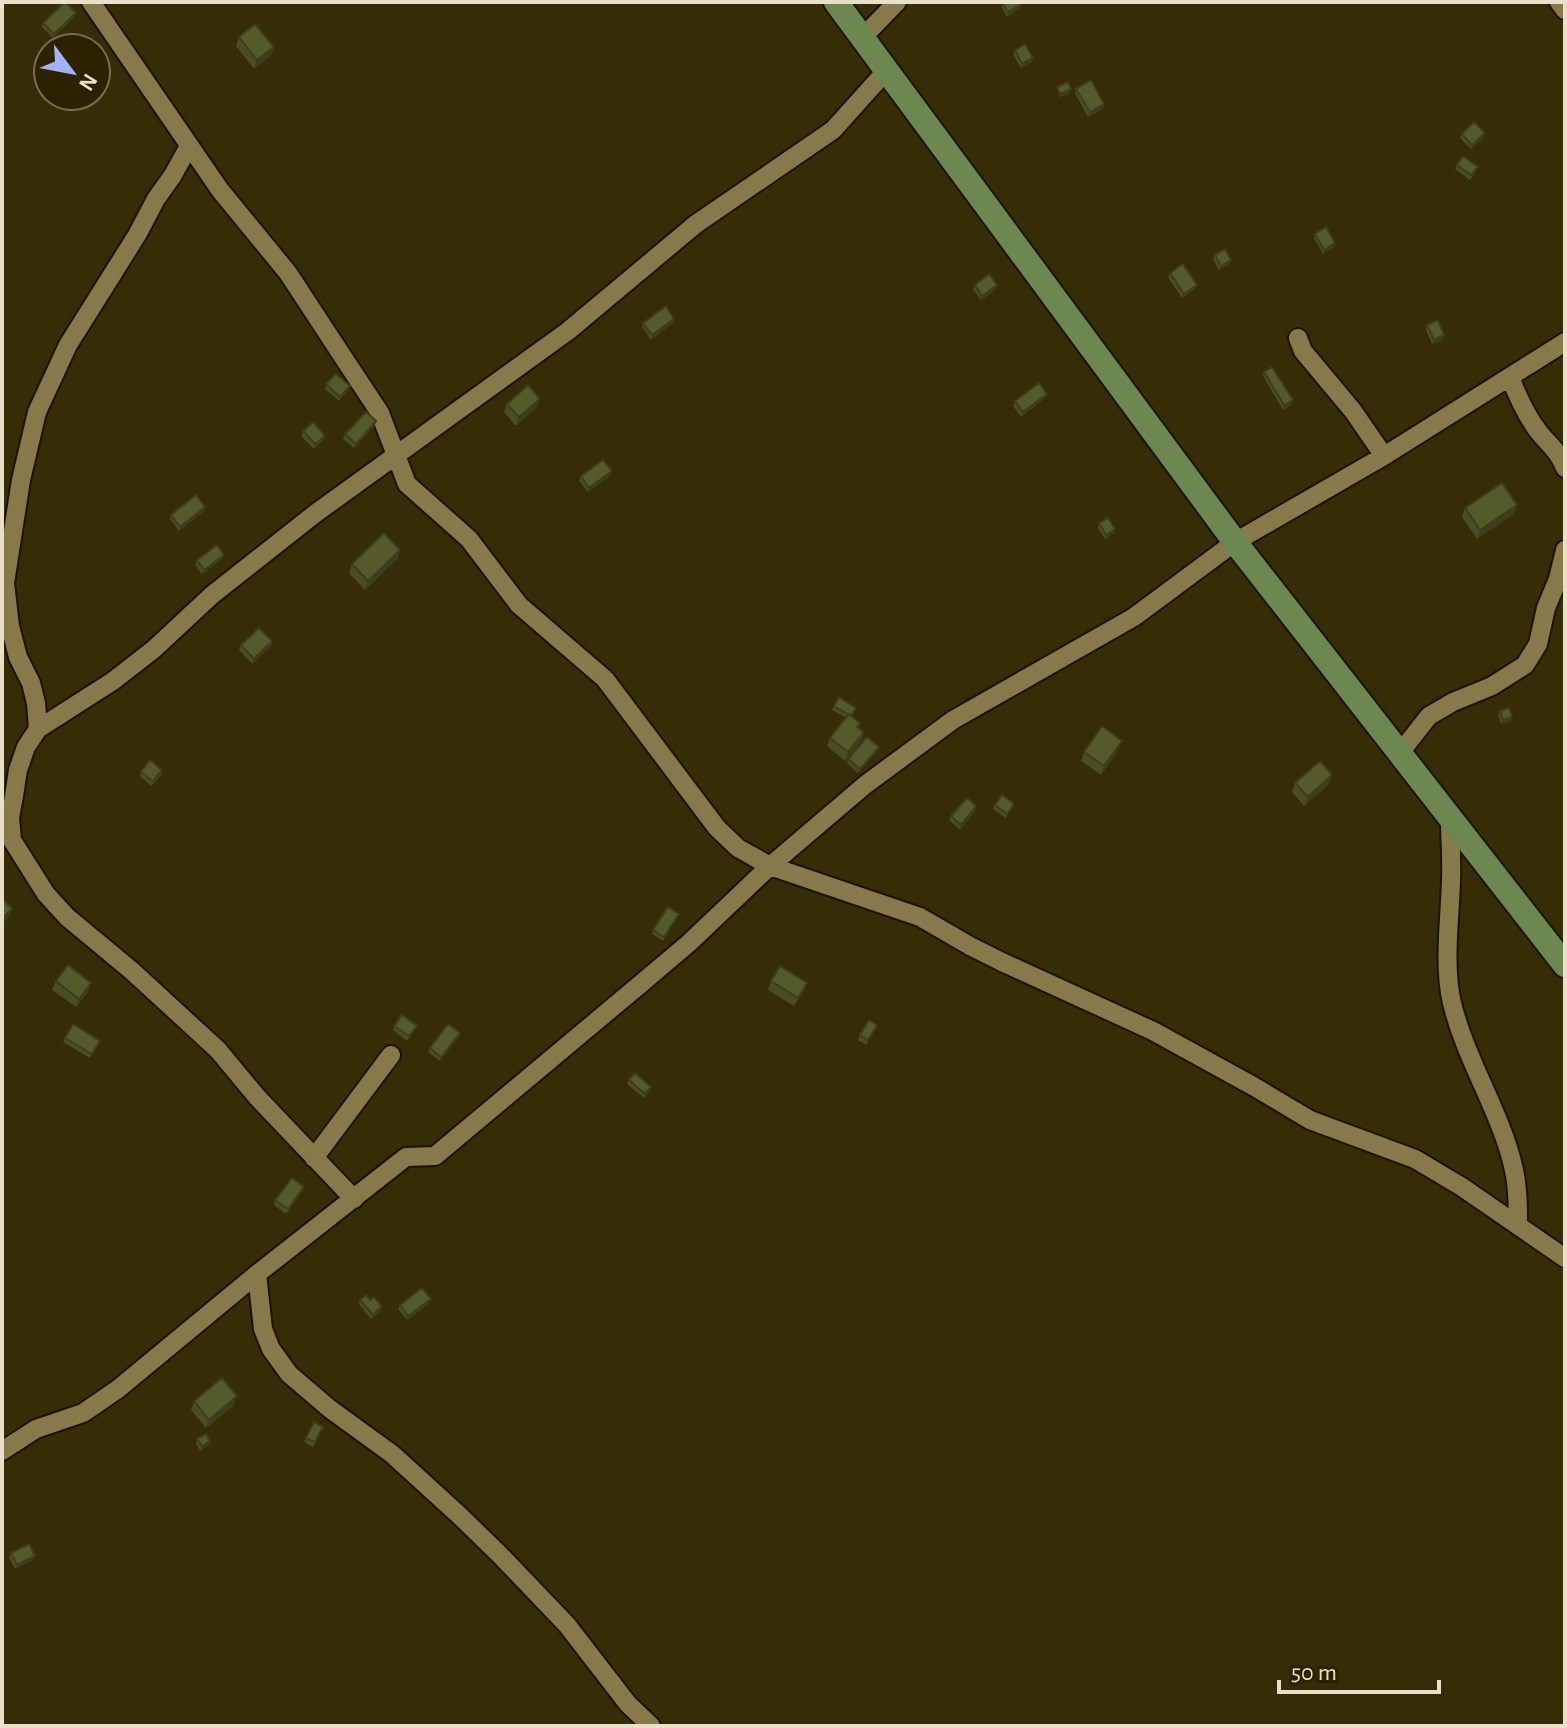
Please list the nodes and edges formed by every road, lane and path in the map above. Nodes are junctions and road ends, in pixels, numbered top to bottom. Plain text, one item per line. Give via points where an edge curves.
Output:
1 (91, 2) edge
2 (836, 2) edge
3 (897, 2) edge
4 (1559, 2) edge
5 (1565, 10) edge
6 (862, 38) junction
7 (886, 71) junction
8 (189, 146) junction
9 (1298, 338) dead end
10 (1565, 342) edge
11 (1510, 377) junction
12 (395, 455) junction
13 (1384, 456) junction
14 (1565, 468) edge
15 (1235, 542) junction
16 (1565, 550) edge
17 (38, 729) junction
18 (1399, 754) junction
19 (1450, 819) junction
20 (7, 836) edge
21 (770, 866) junction
22 (1565, 965) edge
23 (391, 1055) dead end
24 (314, 1158) junction
25 (354, 1199) junction
26 (1518, 1226) junction
27 (1565, 1258) edge
28 (257, 1274) junction
29 (2, 1451) edge
30 (651, 1726) edge

1 - 8 street
2 - 6 main road
3 - 6 street
4 - 5 street
6 - 7 main road
7 - 12 street via 833,130 696,224 568,331
7 - 15 main road
8 - 12 street via 304,297 380,413
8 - 17 street via 68,345 37,412 5,583 10,626 31,683
9 - 13 street
10 - 11 street
11 - 13 street
11 - 14 street via 1527,413
12 - 17 street via 212,595 113,681
12 - 21 street via 407,484 469,539 519,605 605,679 717,828 738,848
13 - 15 street
15 - 18 main road
15 - 21 street via 1134,617 953,720 865,785
16 - 18 street via 1538,644 1525,665 1429,716
17 - 20 street via 18,770
18 - 19 main road
19 - 22 main road
19 - 26 street via 1447,945 1452,1001 1514,1170
20 - 24 street via 67,917 218,1050
21 - 25 street via 689,943 435,1156 406,1157
21 - 26 street via 920,917 1002,962 1153,1031 1310,1120 1415,1159
23 - 24 street
24 - 25 street
25 - 28 street
26 - 27 street
28 - 29 street via 118,1389 83,1413 36,1429
28 - 30 street via 263,1329 289,1374 392,1454 490,1545 567,1625

